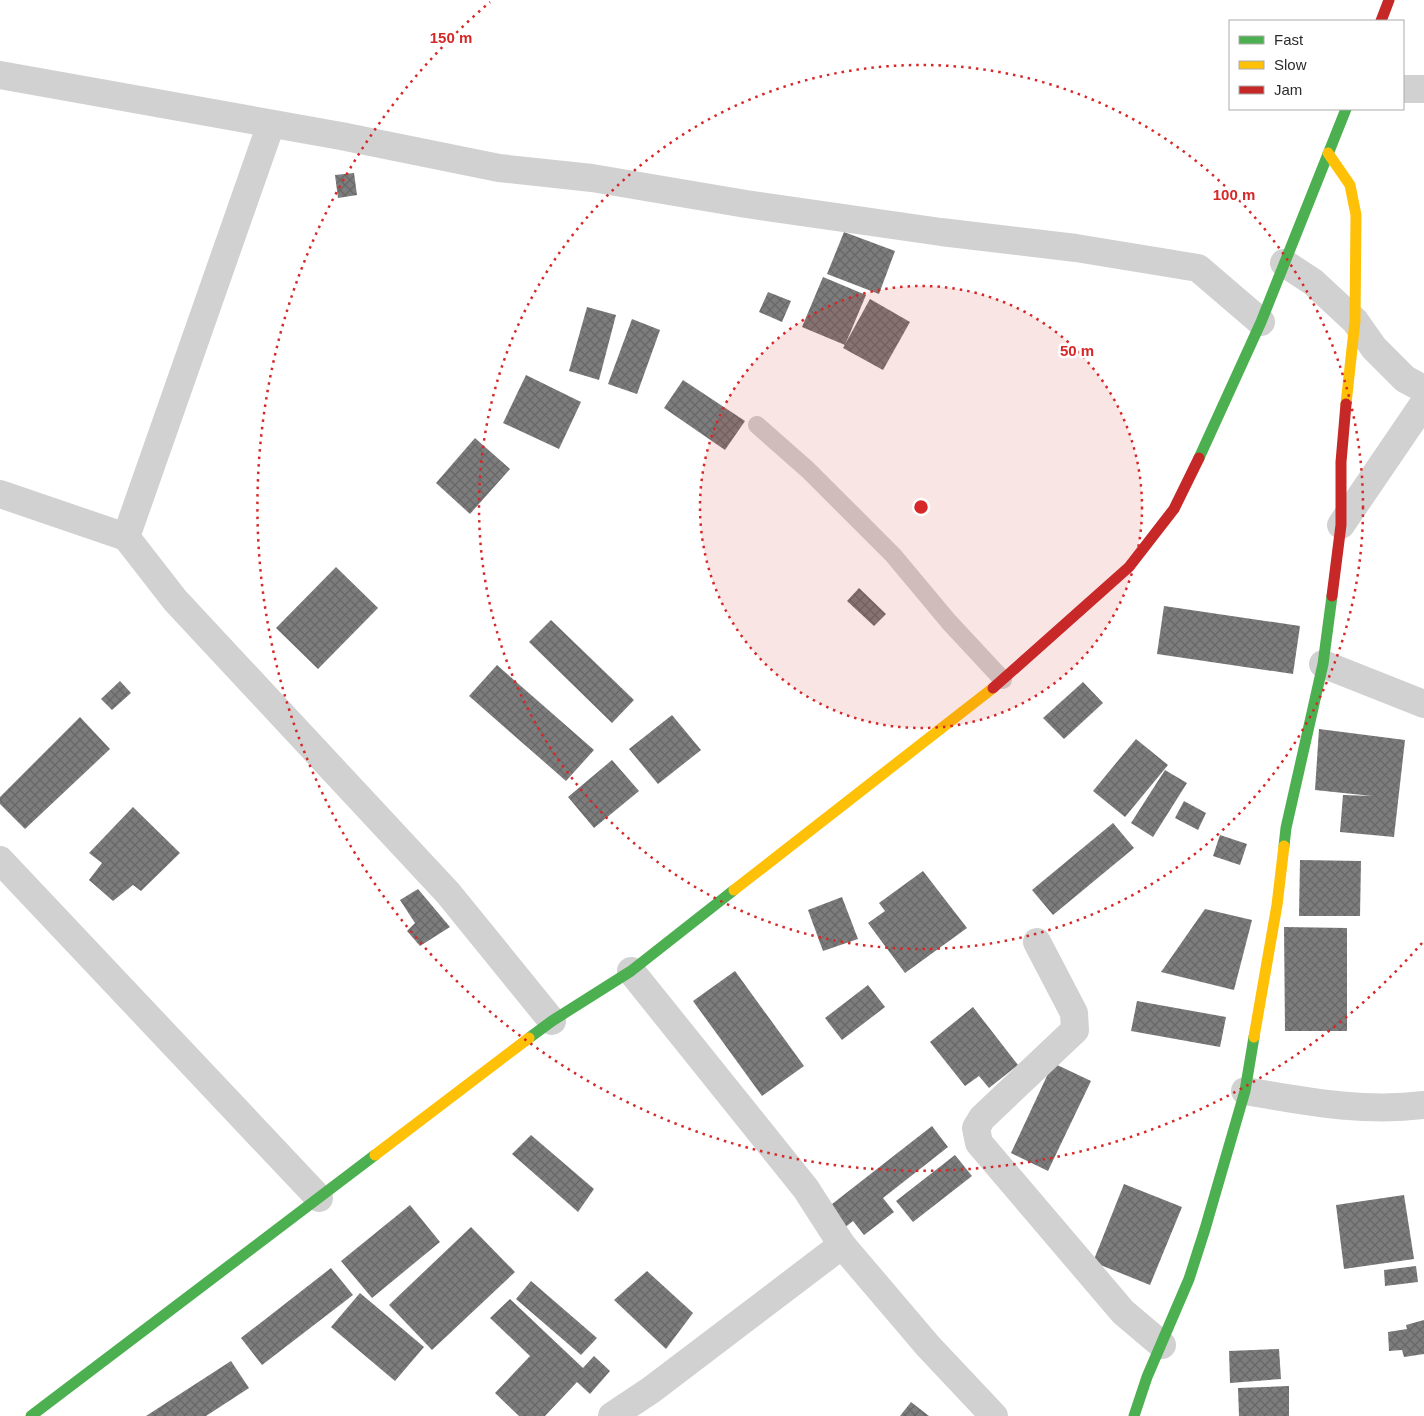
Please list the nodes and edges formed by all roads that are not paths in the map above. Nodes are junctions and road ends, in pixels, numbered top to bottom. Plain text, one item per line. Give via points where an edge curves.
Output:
1 (1389, 0) edge
2 (1381, 20) edge
3 (0, 74) edge
4 (1404, 89) edge
5 (1424, 89) edge
6 (1346, 110) edge
7 (271, 124) junction
8 (1328, 153) junction
9 (1284, 263) junction
10 (1355, 321) junction
11 (1261, 322) junction
12 (1424, 389) edge
13 (1424, 404) edge
14 (757, 426) dead end
15 (0, 494) edge
16 (1341, 524) junction
17 (126, 537) junction
18 (1323, 664) junction
19 (1003, 680) junction
20 (1424, 704) edge
21 (0, 860) edge
22 (1037, 942) dead end
23 (631, 971) junction
24 (552, 1021) junction
25 (1245, 1091) junction
26 (1424, 1105) edge
27 (319, 1198) junction
28 (842, 1245) junction
29 (1162, 1345) junction
30 (31, 1416) edge
31 (612, 1416) edge
32 (994, 1416) edge
33 (1134, 1416) edge

1 - 2 street
3 - 7 street
4 - 5 street
6 - 8 street
7 - 11 street via 499,168 592,178 746,204 1076,248 1198,268
7 - 17 street
8 - 9 street
8 - 10 street via 1350,186 1356,215
9 - 10 street via 1313,282
9 - 11 street
10 - 12 street via 1386,361 1405,379
10 - 16 street via 1341,462
11 - 19 street via 1174,509 1129,567
13 - 16 street
14 - 19 lane via 808,470 893,555
15 - 17 street
16 - 18 street
17 - 24 street via 175,600 448,892
18 - 20 street
18 - 25 street via 1286,828 1277,905
19 - 23 street
21 - 27 street
22 - 29 street via 1074,1013 1075,1030 982,1118 976,1128 980,1143 1123,1312
23 - 24 street
23 - 28 street via 806,1189
24 - 27 street
25 - 26 street via 1356,1108
25 - 29 street via 1189,1279
27 - 30 street
28 - 31 street
28 - 32 street via 928,1346
29 - 33 street

